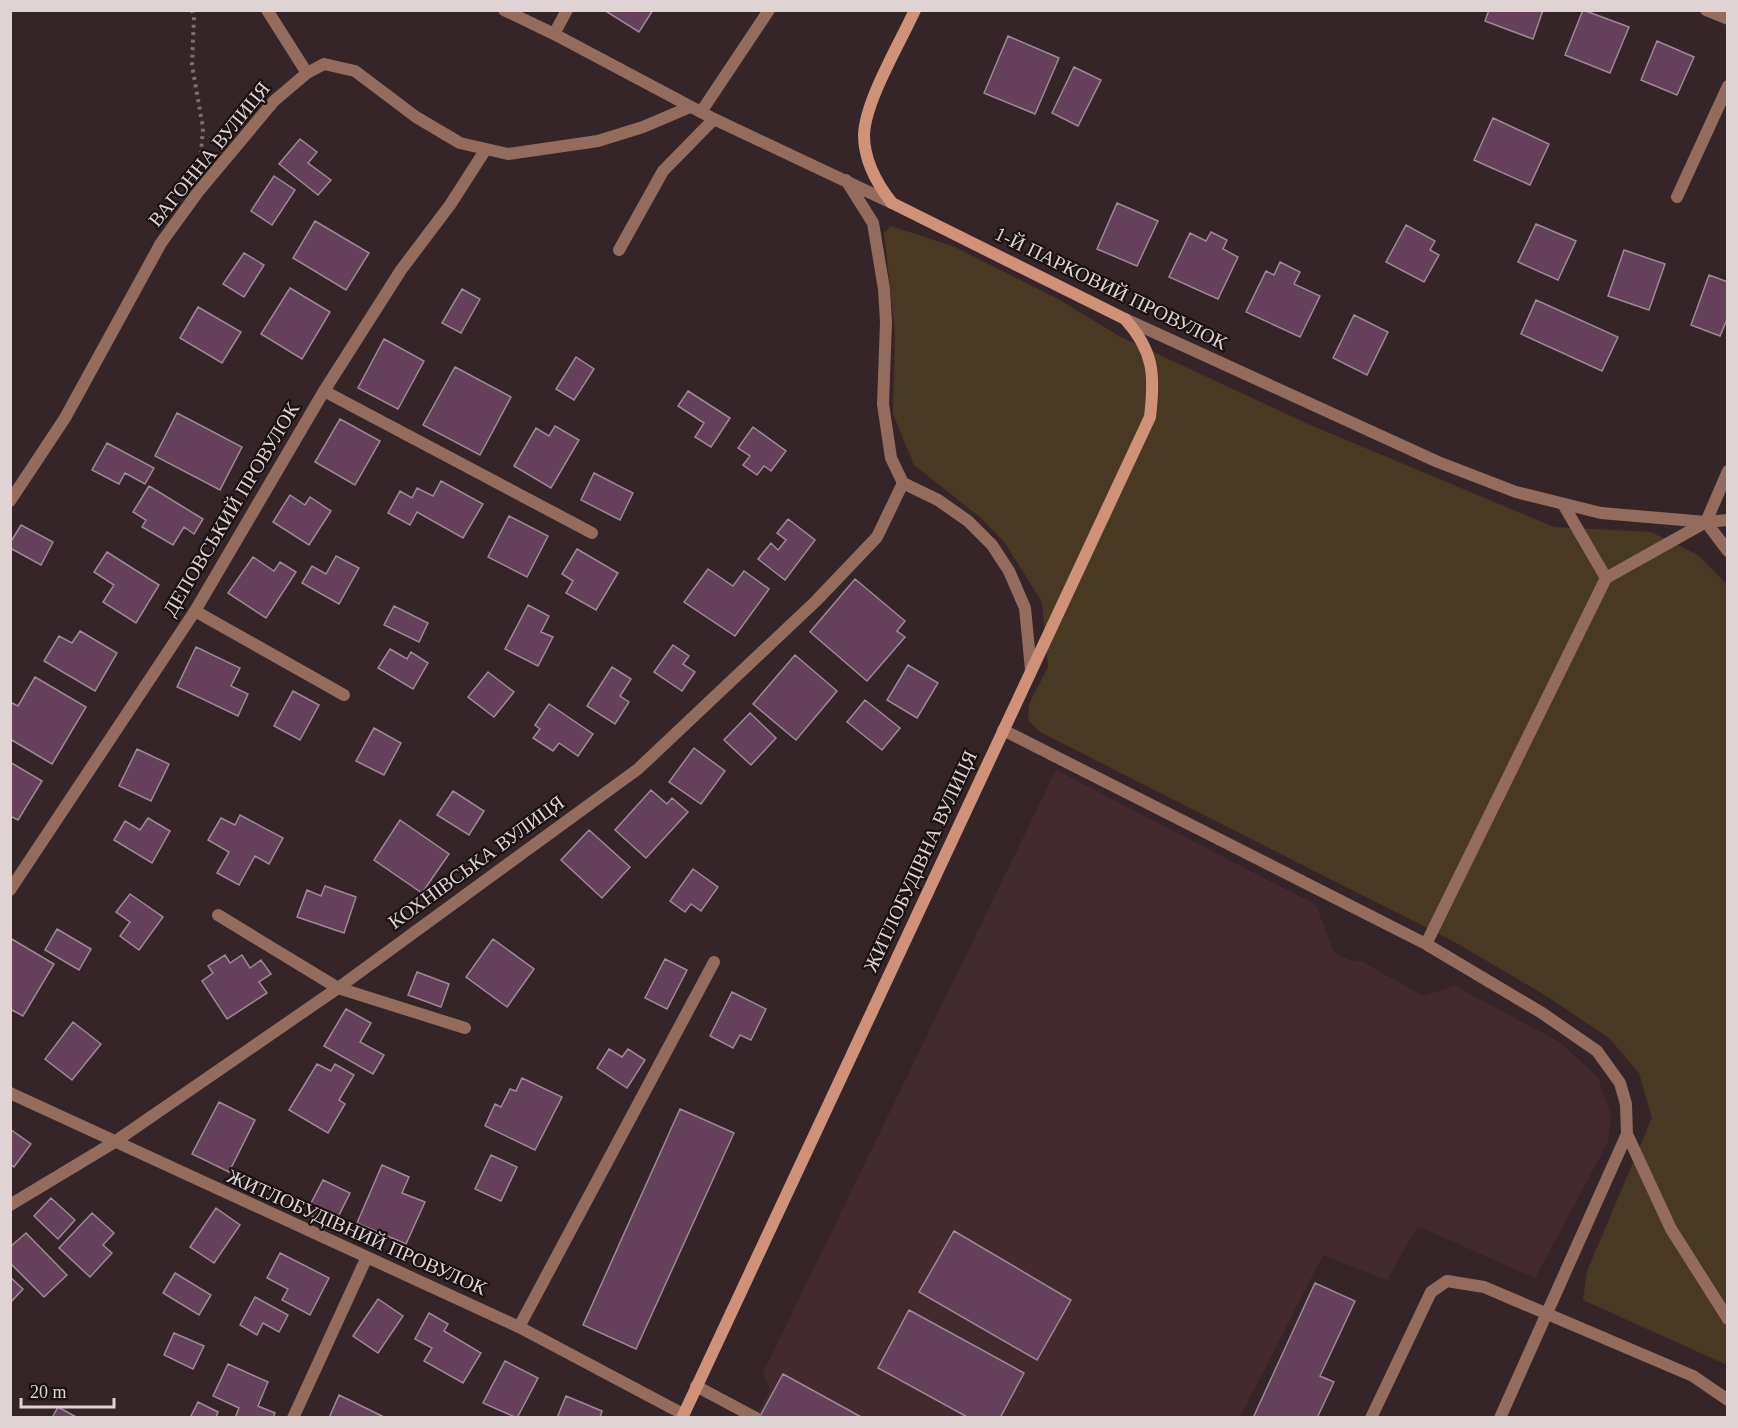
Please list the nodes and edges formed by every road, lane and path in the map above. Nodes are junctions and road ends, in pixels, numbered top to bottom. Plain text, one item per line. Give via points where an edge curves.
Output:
1 (192, 10) edge
2 (267, 10) edge
3 (504, 10) edge
4 (567, 10) edge
5 (769, 10) edge
6 (915, 10) edge
7 (1706, 10) edge
8 (1728, 19) edge
9 (554, 34) junction
10 (307, 73) junction
11 (1728, 86) edge
12 (695, 109) junction
13 (714, 120) junction
14 (486, 149) junction
15 (846, 180) junction
16 (198, 192) junction
17 (1677, 197) dead end
18 (892, 203) junction
19 (619, 250) dead end
20 (1125, 319) junction
21 (324, 391) junction
22 (1728, 471) edge
23 (903, 483) junction
24 (10, 501) edge
25 (1563, 504) junction
26 (1728, 520) edge
27 (1706, 522) junction
28 (592, 532) dead end
29 (1728, 551) edge
30 (1606, 578) junction
31 (195, 611) junction
32 (1031, 670) junction
33 (344, 695) dead end
34 (1003, 730) junction
35 (10, 890) edge
36 (218, 915) dead end
37 (1426, 944) junction
38 (714, 962) dead end
39 (338, 988) junction
40 (465, 1028) dead end
41 (10, 1094) edge
42 (1627, 1134) junction
43 (113, 1143) junction
44 (10, 1205) edge
45 (366, 1259) junction
46 (1545, 1313) junction
47 (1728, 1319) edge
48 (519, 1327) junction
49 (696, 1386) junction
50 (1728, 1400) edge
51 (682, 1416) edge
52 (293, 1418) edge
53 (756, 1418) edge
54 (1371, 1418) edge
55 (1500, 1418) edge

1 - 16 path via 192,65 203,128
2 - 10 street
3 - 9 street, 1-Й ПАРКОВИЙ ПРОВУЛОК
4 - 9 street
5 - 12 street
6 - 18 street via 869,110 864,136 870,166
7 - 8 street
9 - 12 street, 1-Й ПАРКОВИЙ ПРОВУЛОК
10 - 14 street, ВАГОННА ВУЛИЦЯ via 324,64 355,71 416,117 460,143
10 - 16 street, ВАГОННА ВУЛИЦЯ via 274,101
11 - 17 street
12 - 13 street, 1-Й ПАРКОВИЙ ПРОВУЛОК
12 - 14 street, ВАГОННА ВУЛИЦЯ via 597,141 508,154
13 - 15 street, 1-Й ПАРКОВИЙ ПРОВУЛОК
13 - 19 street via 663,171
14 - 21 street, ДЕПОВСЬКИЙ ПРОВУЛОК via 401,270
15 - 18 street, 1-Й ПАРКОВИЙ ПРОВУЛОК
15 - 23 street via 873,223 886,322 883,404 891,458
16 - 24 street, ВАГОННА ВУЛИЦЯ via 161,243 65,418
18 - 20 street, 1-Й ПАРКОВИЙ ПРОВУЛОК
20 - 25 street, 1-Й ПАРКОВИЙ ПРОВУЛОК via 1438,462 1516,492
20 - 32 street, ЖИТЛОБУДІВНА ВУЛИЦЯ via 1142,338 1149,362 1153,388 1150,417
21 - 28 street
21 - 31 street, ДЕПОВСЬКИЙ ПРОВУЛОК
22 - 27 street
23 - 32 street via 938,500 968,521 992,545 1025,608
23 - 39 street, КОХНІВСЬКА ВУЛИЦЯ via 877,537 816,601 638,769
25 - 27 street, 1-Й ПАРКОВИЙ ПРОВУЛОК via 1601,513
25 - 30 street
26 - 27 street, 1-Й ПАРКОВИЙ ПРОВУЛОК
27 - 29 street
27 - 30 street
30 - 37 street
31 - 33 street
31 - 35 street, ДЕПОВСЬКИЙ ПРОВУЛОК
32 - 34 street, ЖИТЛОБУДІВНА ВУЛИЦЯ
34 - 37 street
34 - 49 street, ЖИТЛОБУДІВНА ВУЛИЦЯ
36 - 39 street
37 - 42 street via 1542,1013 1597,1051 1620,1083 1626,1104
38 - 48 street
39 - 40 street
39 - 43 street, КОХНІВСЬКА ВУЛИЦЯ
41 - 43 street, ЖИТЛОБУДІВНИЙ ПРОВУЛОК
42 - 46 street
42 - 47 street via 1671,1229
43 - 44 street, КОХНІВСЬКА ВУЛИЦЯ
43 - 45 street, ЖИТЛОБУДІВНИЙ ПРОВУЛОК
45 - 48 street, ЖИТЛОБУДІВНИЙ ПРОВУЛОК
45 - 52 street
46 - 50 street via 1693,1376
46 - 54 street via 1484,1287 1447,1281 1431,1292
46 - 55 street
48 - 51 street, ЖИТЛОБУДІВНИЙ ПРОВУЛОК
49 - 51 street, ЖИТЛОБУДІВНА ВУЛИЦЯ
49 - 53 street

